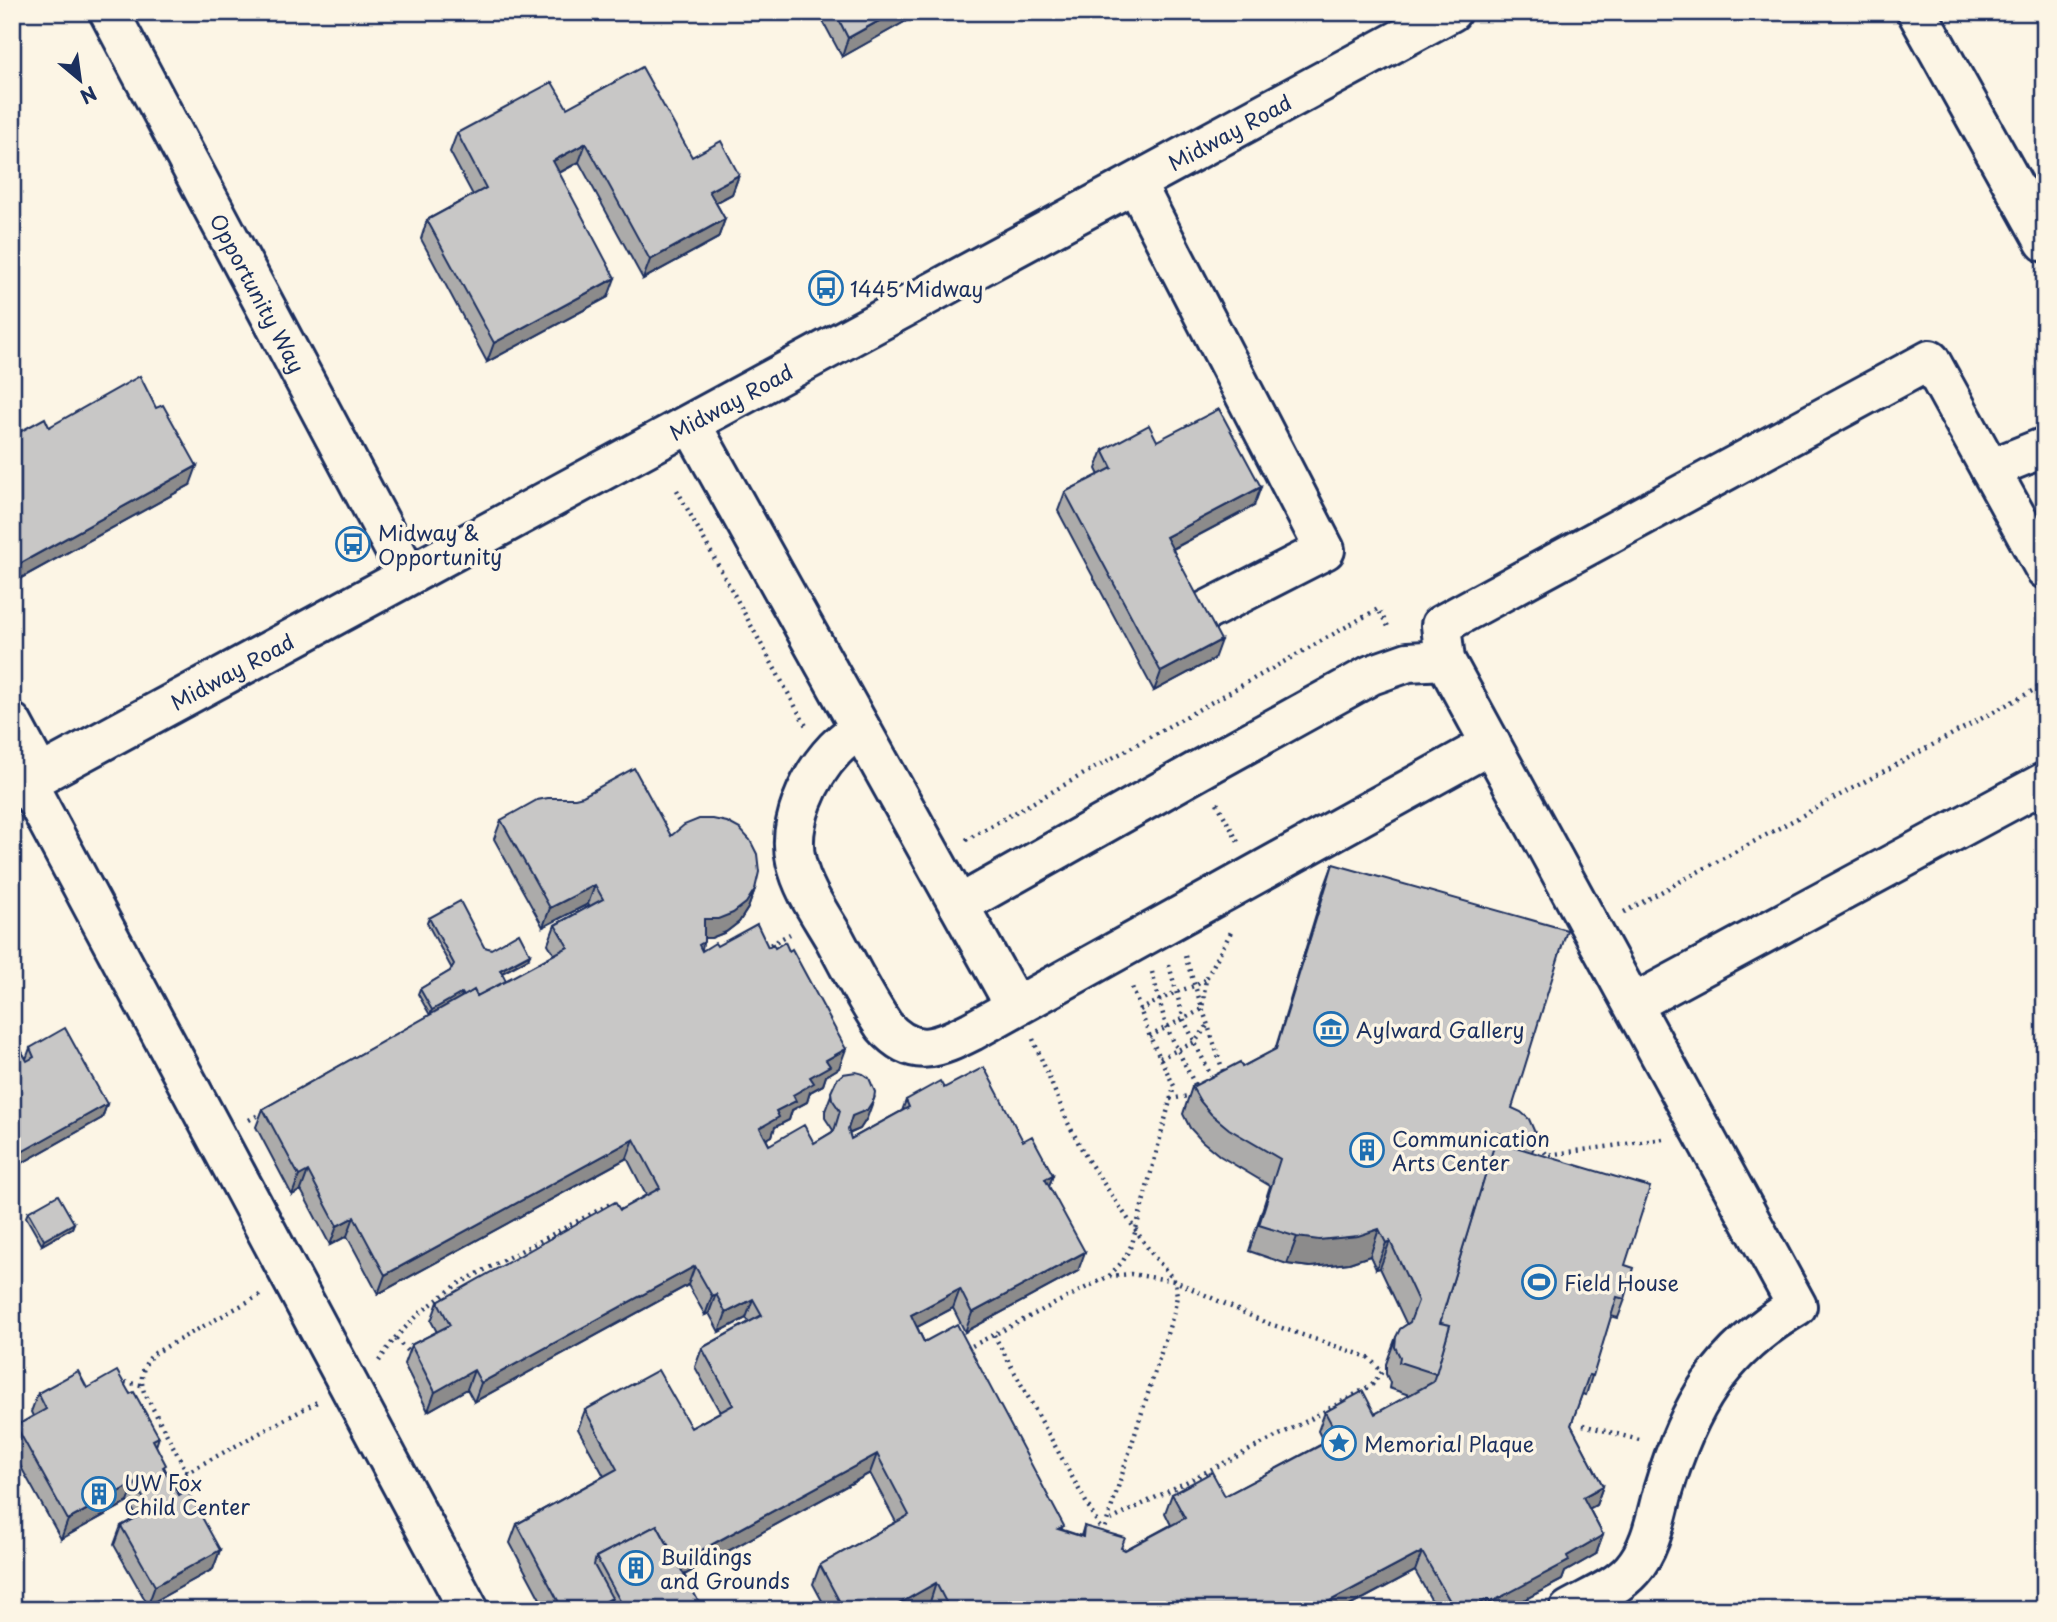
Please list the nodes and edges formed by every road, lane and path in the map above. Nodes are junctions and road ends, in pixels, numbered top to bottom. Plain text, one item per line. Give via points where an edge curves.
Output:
1 (109, 12) edge
2 (1451, 12) edge
3 (1917, 12) edge
4 (1136, 184) junction
5 (2045, 242) edge
6 (691, 424) junction
7 (2045, 447) edge
8 (1990, 469) junction
9 (677, 490) dead end
10 (2045, 569) edge
11 (408, 575) junction
12 (1202, 614) edge
13 (1394, 637) dead end
14 (1445, 660) junction
15 (2045, 684) edge
16 (12, 723) edge
17 (859, 728) junction
18 (807, 729) dead end
19 (1491, 744) junction
20 (2045, 782) edge
21 (26, 783) edge
22 (1214, 798) dead end
23 (961, 843) dead end
24 (1239, 844) dead end
25 (959, 905) junction
26 (1620, 914) dead end
27 (1235, 926) dead end
28 (797, 930) dead end
29 (755, 954) edge
30 (1169, 965) junction
31 (1152, 972) junction
32 (1206, 979) junction
33 (1130, 984) junction
34 (1194, 986) junction
35 (1120, 990) dead end
36 (1176, 992) junction
37 (1159, 1002) junction
38 (1633, 1004) junction
39 (1202, 1009) junction
40 (1140, 1010) junction
41 (1184, 1020) junction
42 (1024, 1023) junction
43 (1166, 1026) junction
44 (1208, 1026) junction
45 (1044, 1033) dead end
46 (1150, 1037) junction
47 (1195, 1042) junction
48 (1022, 1045) dead end
49 (1179, 1050) junction
50 (1160, 1058) junction
51 (1226, 1080) edge
52 (1216, 1086) edge
53 (1208, 1090) edge
54 (1199, 1094) junction
55 (1170, 1099) junction
56 (275, 1106) edge
57 (1530, 1132) edge
58 (216, 1138) junction
59 (1662, 1139) dead end
60 (610, 1204) edge
61 (1135, 1228) junction
62 (1109, 1276) junction
63 (291, 1278) junction
64 (1175, 1281) junction
65 (994, 1335) junction
66 (956, 1354) edge
67 (414, 1359) edge
68 (114, 1381) edge
69 (141, 1385) junction
70 (348, 1385) junction
71 (160, 1423) junction
72 (1583, 1425) edge
73 (150, 1429) edge
74 (1677, 1450) junction
75 (187, 1472) junction
76 (164, 1485) edge
77 (1107, 1522) junction
78 (1103, 1534) junction
79 (1101, 1543) edge
80 (469, 1610) edge
81 (1569, 1610) edge

1 - 11 main road, Opportunity Way
2 - 4 main road, Midway Road
3 - 5 main road
4 - 6 main road, Midway Road
4 - 12 main road via 1325,550
6 - 11 main road, Midway Road
6 - 17 main road
7 - 8 main road
8 - 10 main road
8 - 14 main road via 1930,359 1441,625
9 - 18 path
11 - 21 main road, Midway Road
13 - 23 path via 1378,609
14 - 19 main road
14 - 25 main road via 1408,662 1371,676
15 - 26 path
16 - 21 main road
17 - 25 main road
17 - 42 main road via 835,749 811,783 794,842 803,882 870,1004 895,1039 925,1049
19 - 38 main road
19 - 42 main road
20 - 38 main road
21 - 58 main road
22 - 24 path
25 - 42 main road
27 - 32 path
28 - 29 path
30 - 31 path
30 - 34 path via 1185,955
30 - 36 path
31 - 33 path
31 - 37 path
32 - 34 path
32 - 39 path
33 - 35 path
33 - 40 path
34 - 36 path
34 - 39 path
36 - 37 path
36 - 41 path
37 - 40 path
37 - 43 path
38 - 74 main road via 1797,1306 1757,1333 1720,1370 1697,1405
39 - 41 path
39 - 44 path
40 - 46 path
41 - 43 path
41 - 47 path
42 - 45 path
42 - 48 path
42 - 61 path via 1087,1159
43 - 46 path
43 - 49 path
44 - 47 path
44 - 51 path
46 - 50 path
47 - 49 path
47 - 52 path
49 - 50 path
49 - 54 path
50 - 55 path via 1174,1086
53 - 54 path
54 - 55 path
55 - 61 path
56 - 58 path
57 - 59 path via 1547,1155
58 - 63 main road
60 - 67 path via 458,1284 421,1312 395,1339
61 - 62 path via 1123,1261
61 - 64 path
62 - 64 path via 1131,1274
62 - 65 path
63 - 69 path via 151,1356
63 - 70 main road
64 - 77 path via 1174,1312
64 - 77 path via 1264,1322 1368,1357 1382,1371 1362,1391
65 - 66 path
65 - 78 path
68 - 69 path
69 - 71 path
70 - 75 path
70 - 80 main road
71 - 73 path
71 - 75 path
72 - 74 path
74 - 81 main road via 1647,1543 1633,1570
75 - 76 path
77 - 78 path
78 - 79 path

